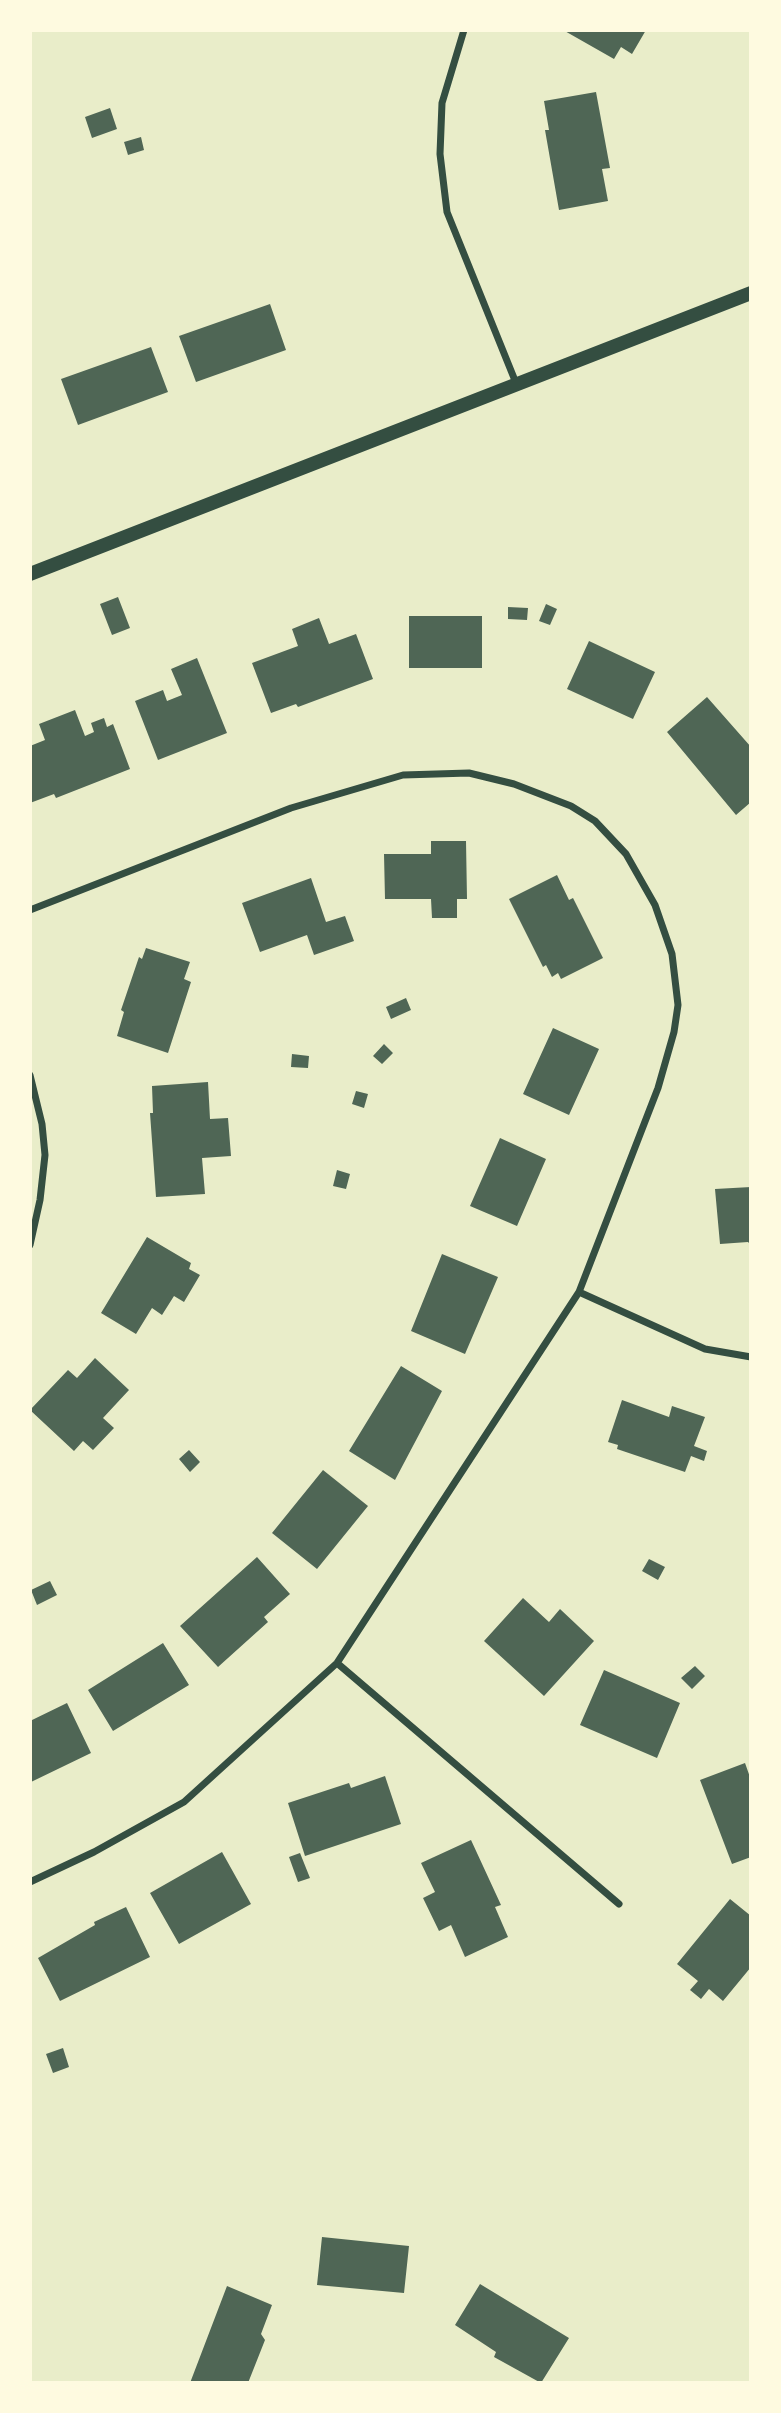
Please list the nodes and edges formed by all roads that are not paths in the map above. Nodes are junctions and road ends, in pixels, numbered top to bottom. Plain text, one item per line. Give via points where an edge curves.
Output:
1 (464, 30) edge
2 (751, 293) edge
3 (516, 383) junction
4 (30, 574) edge
5 (30, 910) edge
6 (30, 1075) edge
7 (30, 1245) edge
8 (579, 1292) junction
9 (751, 1357) edge
10 (337, 1663) junction
11 (30, 1882) edge
12 (620, 1904) dead end

1 - 3 street via 442,103 440,154 447,212
2 - 3 main road
3 - 4 main road
5 - 8 street via 290,808 403,775 480,775 571,806 594,821 626,854 655,905 672,954 678,1005 658,1088
6 - 7 street via 45,1155
8 - 9 street via 705,1349
8 - 10 street
10 - 11 street via 184,1801
10 - 12 street

